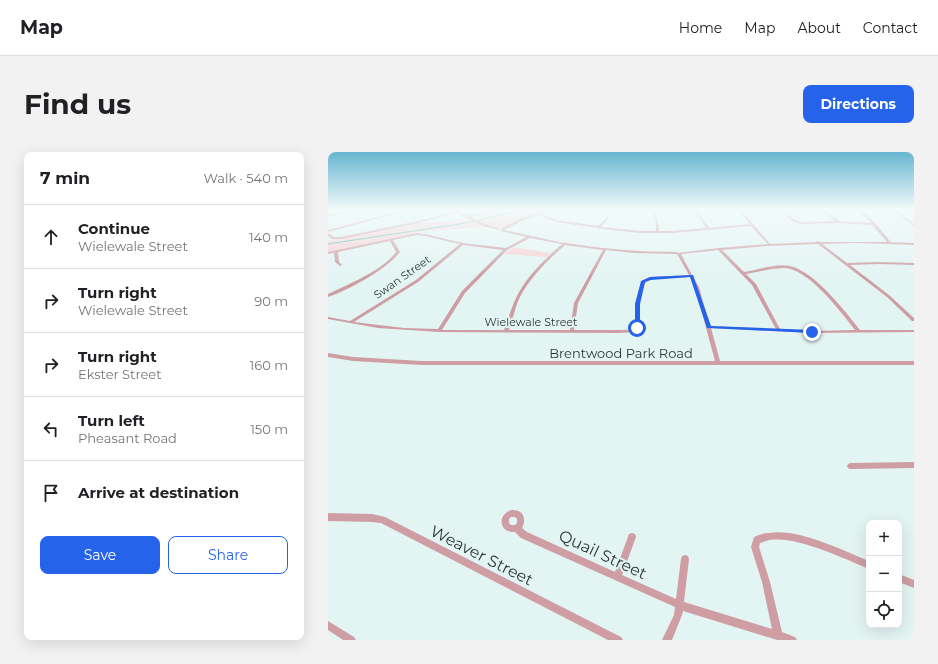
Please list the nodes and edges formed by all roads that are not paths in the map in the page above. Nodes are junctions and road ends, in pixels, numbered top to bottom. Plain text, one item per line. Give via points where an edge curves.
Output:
1 (371, 232) edge
2 (508, 232) edge
3 (651, 232) edge
4 (658, 232) joint
5 (662, 232) edge
6 (758, 232) edge
7 (880, 232) edge
8 (328, 234) edge
9 (528, 237) junction
10 (392, 239) junction
11 (818, 242) junction
12 (889, 242) junction
13 (565, 243) junction
14 (462, 244) junction
15 (769, 244) junction
16 (914, 244) edge
17 (506, 249) junction
18 (605, 249) junction
19 (719, 249) junction
20 (336, 251) junction
21 (328, 253) edge
22 (679, 254) junction
23 (847, 264) junction
24 (914, 264) edge
25 (340, 265) dead end
26 (743, 273) junction
27 (692, 276) junction
28 (328, 296) edge
29 (328, 318) edge
30 (914, 320) edge
31 (351, 322) junction
32 (709, 327) junction
33 (778, 329) junction
34 (439, 331) junction
35 (506, 331) junction
36 (572, 331) junction
37 (914, 331) edge
38 (859, 332) junction
39 (328, 355) edge
40 (914, 363) edge
41 (718, 364) junction
42 (914, 465) edge
43 (850, 466) dead end
44 (328, 517) edge
45 (516, 528) dead end
46 (632, 537) dead end
47 (685, 559) dead end
48 (866, 564) edge
49 (617, 576) junction
50 (902, 579) edge
51 (914, 584) edge
52 (679, 606) junction
53 (328, 624) edge
54 (778, 636) junction
55 (351, 640) edge
56 (618, 640) edge
57 (667, 640) edge
58 (792, 640) edge

1 - 8 street via 341,238 333,238
2 - 9 street
3 - 4 street
4 - 5 street
6 - 15 street
7 - 12 street
9 - 13 street
9 - 17 street
10 - 14 street via 421,234
10 - 20 street
10 - 28 street via 398,252 392,259
11 - 12 street
11 - 15 street
11 - 23 street
12 - 16 street
13 - 18 street
13 - 35 street via 547,259 521,293
14 - 17 street
14 - 31 street, Swan Street via 416,281
15 - 19 street
17 - 34 street via 463,292
18 - 22 street
18 - 36 street via 576,303
19 - 22 street
19 - 26 street
20 - 21 street
20 - 25 street via 337,262
22 - 27 street
23 - 24 street
23 - 30 street
26 - 33 street via 760,293
26 - 38 street via 786,267 797,270 830,298
27 - 32 street
27 - 36 street, Wielewale Street via 650,278 642,282 637,304 637,328
29 - 31 street, Wielewale Street
31 - 34 street, Wielewale Street
32 - 33 street
32 - 41 street
33 - 38 street
34 - 35 street, Wielewale Street
35 - 36 street, Wielewale Street
37 - 38 street
39 - 41 street, Brentwood Park Road via 422,363
40 - 41 street, Brentwood Park Road
42 - 43 street
44 - 56 street, Weaver Street via 382,520
45 - 49 street, Quail Street via 524,535
46 - 49 street
47 - 52 street
48 - 54 street via 800,539 775,537 757,540 755,547
49 - 52 street, Quail Street
50 - 51 street
52 - 54 street, Quail Street
52 - 57 street via 674,627
53 - 55 street
54 - 58 street, Quail Street

